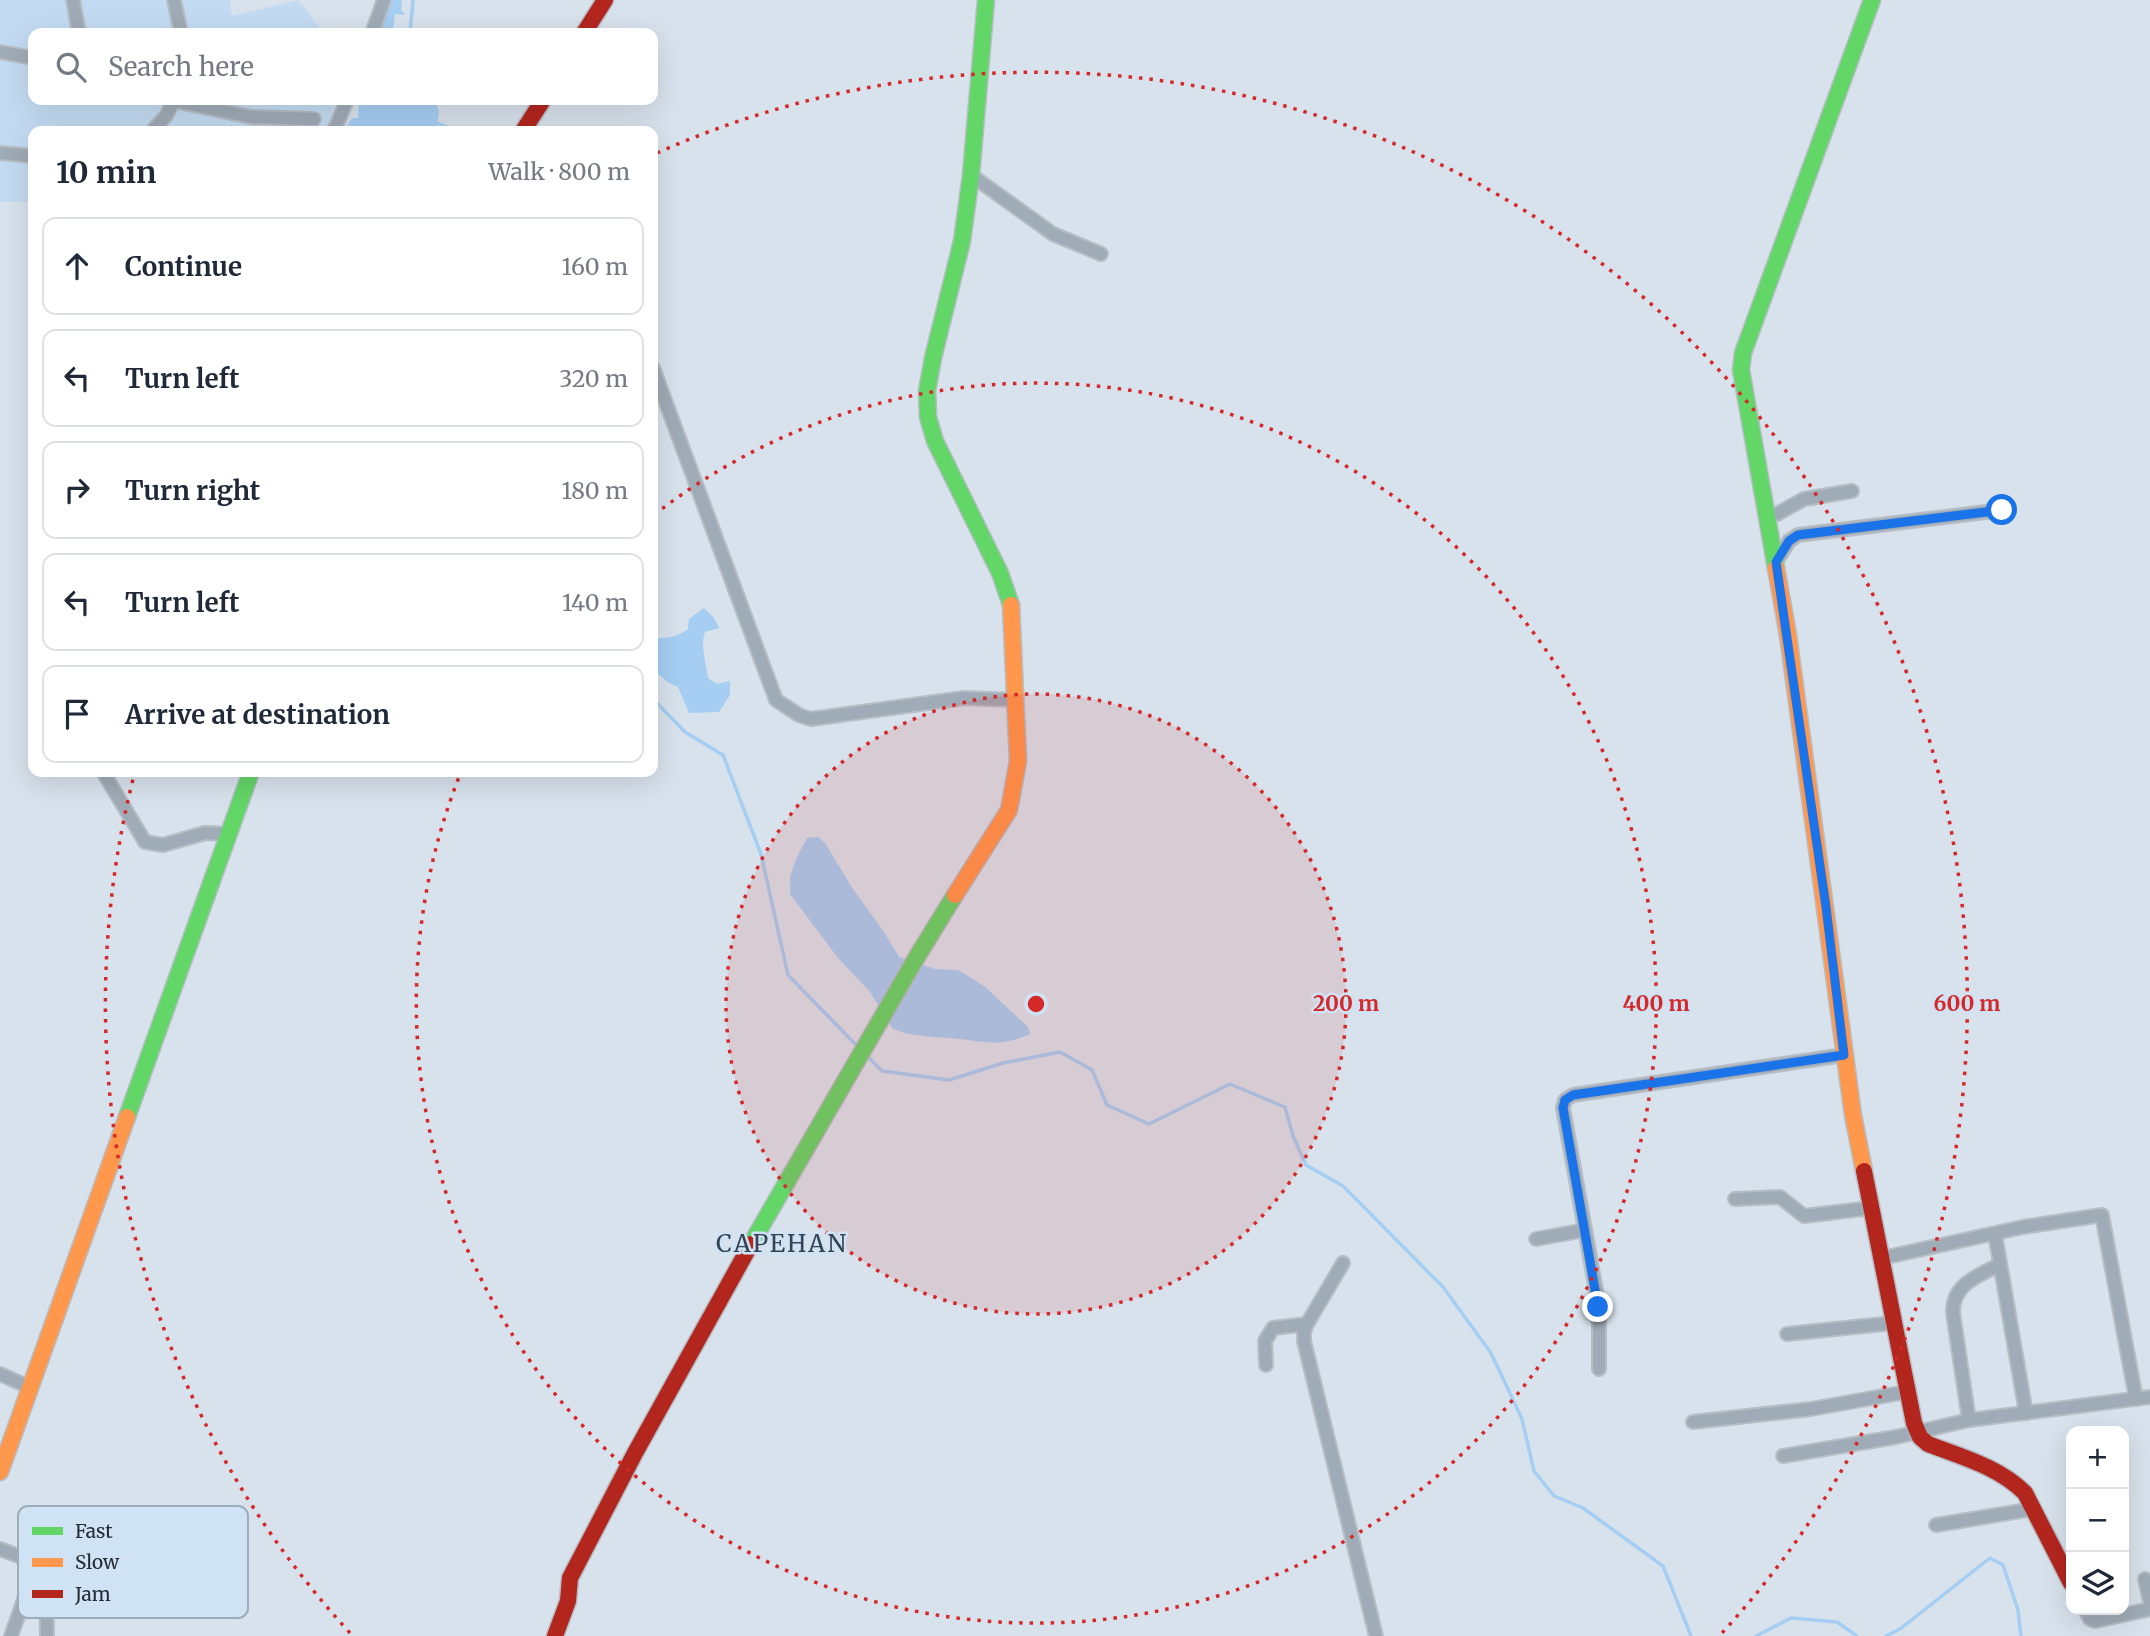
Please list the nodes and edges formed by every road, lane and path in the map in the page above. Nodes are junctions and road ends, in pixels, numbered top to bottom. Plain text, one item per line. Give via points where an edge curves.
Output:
1 (73, 0) edge
2 (174, 0) edge
3 (384, 0) edge
4 (605, 0) edge
5 (986, 0) edge
6 (1872, 0) edge
7 (78, 28) edge
8 (180, 28) edge
9 (374, 28) edge
10 (587, 28) edge
11 (0, 52) edge
12 (28, 57) edge
13 (172, 105) edge
14 (197, 105) edge
15 (345, 105) edge
16 (540, 105) edge
17 (314, 119) dead end
18 (157, 126) edge
19 (336, 126) edge
20 (526, 126) edge
21 (0, 152) edge
22 (28, 155) edge
23 (971, 175) junction
24 (1101, 254) dead end
25 (658, 381) edge
26 (1852, 491) dead end
27 (2002, 510) dead end
28 (1769, 524) junction
29 (1792, 537) junction
30 (1776, 562) junction
31 (1016, 701) junction
32 (106, 777) edge
33 (249, 777) edge
34 (229, 834) junction
35 (1844, 1055) junction
36 (1735, 1199) dead end
37 (1871, 1208) junction
38 (1585, 1230) junction
39 (1994, 1234) junction
40 (1536, 1239) dead end
41 (1882, 1258) junction
42 (1343, 1263) dead end
43 (1999, 1265) junction
44 (1893, 1323) junction
45 (1307, 1324) junction
46 (1787, 1334) dead end
47 (1266, 1365) dead end
48 (1599, 1369) dead end
49 (0, 1374) edge
50 (29, 1387) junction
51 (1906, 1392) junction
52 (2150, 1397) edge
53 (2136, 1399) junction
54 (2026, 1413) junction
55 (1969, 1420) junction
56 (1693, 1422) dead end
57 (1917, 1432) junction
58 (1783, 1456) dead end
59 (0, 1472) edge
60 (2034, 1509) junction
61 (1936, 1525) dead end
62 (0, 1549) edge
63 (18, 1556) edge
64 (2066, 1573) edge
65 (2145, 1579) dead end
66 (2150, 1602) edge
67 (2150, 1609) edge
68 (2129, 1614) edge
69 (2087, 1615) edge
70 (2122, 1615) edge
71 (18, 1616) edge
72 (47, 1618) edge
73 (11, 1636) edge
74 (47, 1636) edge
75 (555, 1636) edge
76 (1376, 1636) edge

1 - 7 street
2 - 8 street
3 - 9 street
4 - 10 street
5 - 23 street
6 - 28 street via 1742,358
11 - 12 street
13 - 18 street
14 - 17 street via 251,117
15 - 19 street
16 - 20 street
21 - 22 street
23 - 24 street via 1053,234
23 - 31 street via 960,254 927,391 928,417 1011,601
25 - 31 street via 776,700 811,719 964,698
26 - 28 street via 1804,499
27 - 29 street
28 - 29 street
28 - 30 street
29 - 30 street
30 - 35 street
31 - 75 street via 1017,761 1009,810 918,956 635,1453 570,1578 568,1601
32 - 34 street via 145,842 163,845 205,833
33 - 34 street
34 - 50 street
35 - 37 street
35 - 38 street via 1568,1097 1563,1108
36 - 37 street via 1780,1197 1804,1216
37 - 41 street
38 - 40 street
38 - 48 street via 1598,1307
39 - 41 street
39 - 43 street
39 - 53 street via 2094,1215 2104,1217
41 - 44 street
42 - 45 street
43 - 54 street
43 - 55 street via 1964,1285 1953,1300
44 - 46 street
44 - 51 street
45 - 47 street via 1273,1328 1265,1341
45 - 76 street via 1304,1341
49 - 50 street
50 - 59 street
51 - 56 street via 1811,1409
51 - 57 street
52 - 53 street
53 - 54 street
54 - 55 street
55 - 57 street
57 - 58 street
57 - 60 street via 1934,1448 2003,1474 2025,1493
60 - 61 street
60 - 64 street
62 - 63 street
65 - 66 street
67 - 68 street
69 - 70 street via 2095,1621
71 - 73 street
72 - 74 street

